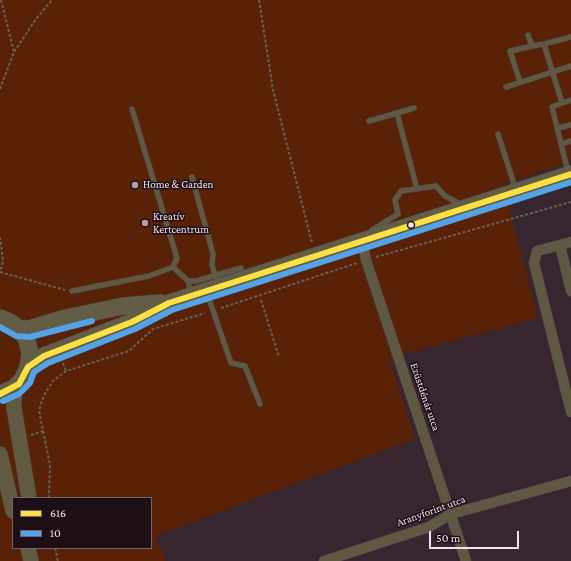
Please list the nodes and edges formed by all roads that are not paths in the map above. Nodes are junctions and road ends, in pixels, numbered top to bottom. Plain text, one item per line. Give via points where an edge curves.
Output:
1 (528, 35) dead end
2 (571, 37) edge
3 (544, 44) junction
4 (532, 46) junction
5 (571, 66) edge
6 (552, 71) junction
7 (520, 82) junction
8 (506, 87) dead end
9 (571, 100) edge
10 (562, 103) junction
11 (414, 108) dead end
12 (132, 109) dead end
13 (397, 113) junction
14 (369, 121) dead end
15 (571, 125) edge
16 (558, 128) junction
17 (498, 134) dead end
18 (571, 141) edge
19 (561, 144) junction
20 (570, 175) edge
21 (192, 177) dead end
22 (417, 189) junction
23 (517, 192) junction
24 (467, 207) junction
25 (571, 242) edge
26 (356, 243) junction
27 (560, 245) junction
28 (173, 267) junction
29 (241, 268) dead end
30 (204, 286) junction
31 (72, 291) road end
32 (571, 291) edge
33 (169, 303) junction
34 (0, 318) edge
35 (19, 329) junction
36 (28, 367) junction
37 (7, 391) edge
38 (260, 404) dead end
39 (571, 412) edge
40 (0, 454) edge
41 (571, 481) edge
42 (29, 497) edge
43 (12, 507) edge
44 (452, 514) junction
45 (28, 549) edge
46 (31, 561) edge
47 (324, 561) edge
48 (466, 561) edge

1 - 4 lane
2 - 3 lane
3 - 4 lane
3 - 6 lane
4 - 7 lane via 510,51
5 - 6 lane
6 - 7 lane
6 - 10 lane
7 - 8 lane
9 - 10 lane
10 - 16 lane via 552,106
11 - 13 lane
12 - 28 lane via 177,258
13 - 14 lane
13 - 22 lane
15 - 16 lane
16 - 19 lane
17 - 23 lane
18 - 19 lane
19 - 20 lane
20 - 23 main road
21 - 30 lane via 212,254 212,265
22 - 24 lane via 436,186 445,196
22 - 26 lane via 401,191 395,200 398,214
23 - 24 main road
24 - 26 main road
25 - 27 street
26 - 30 main road
26 - 44 street, Ezüstdénár utca via 366,260
27 - 32 street
27 - 39 street via 537,251 534,263
28 - 30 lane
28 - 31 lane via 149,276
29 - 30 lane
30 - 33 main road
30 - 38 lane via 231,363 245,366
33 - 35 main road via 123,306 29,329
33 - 36 main road via 132,322 44,356
34 - 35 main road
35 - 36 main road via 29,347
36 - 37 main road via 23,379
37 - 42 street via 14,408
40 - 43 street
41 - 44 street, Aranyforint utca
44 - 47 street, Aranyforint utca via 429,527
44 - 48 street, Ezüstdénár utca
45 - 46 street

